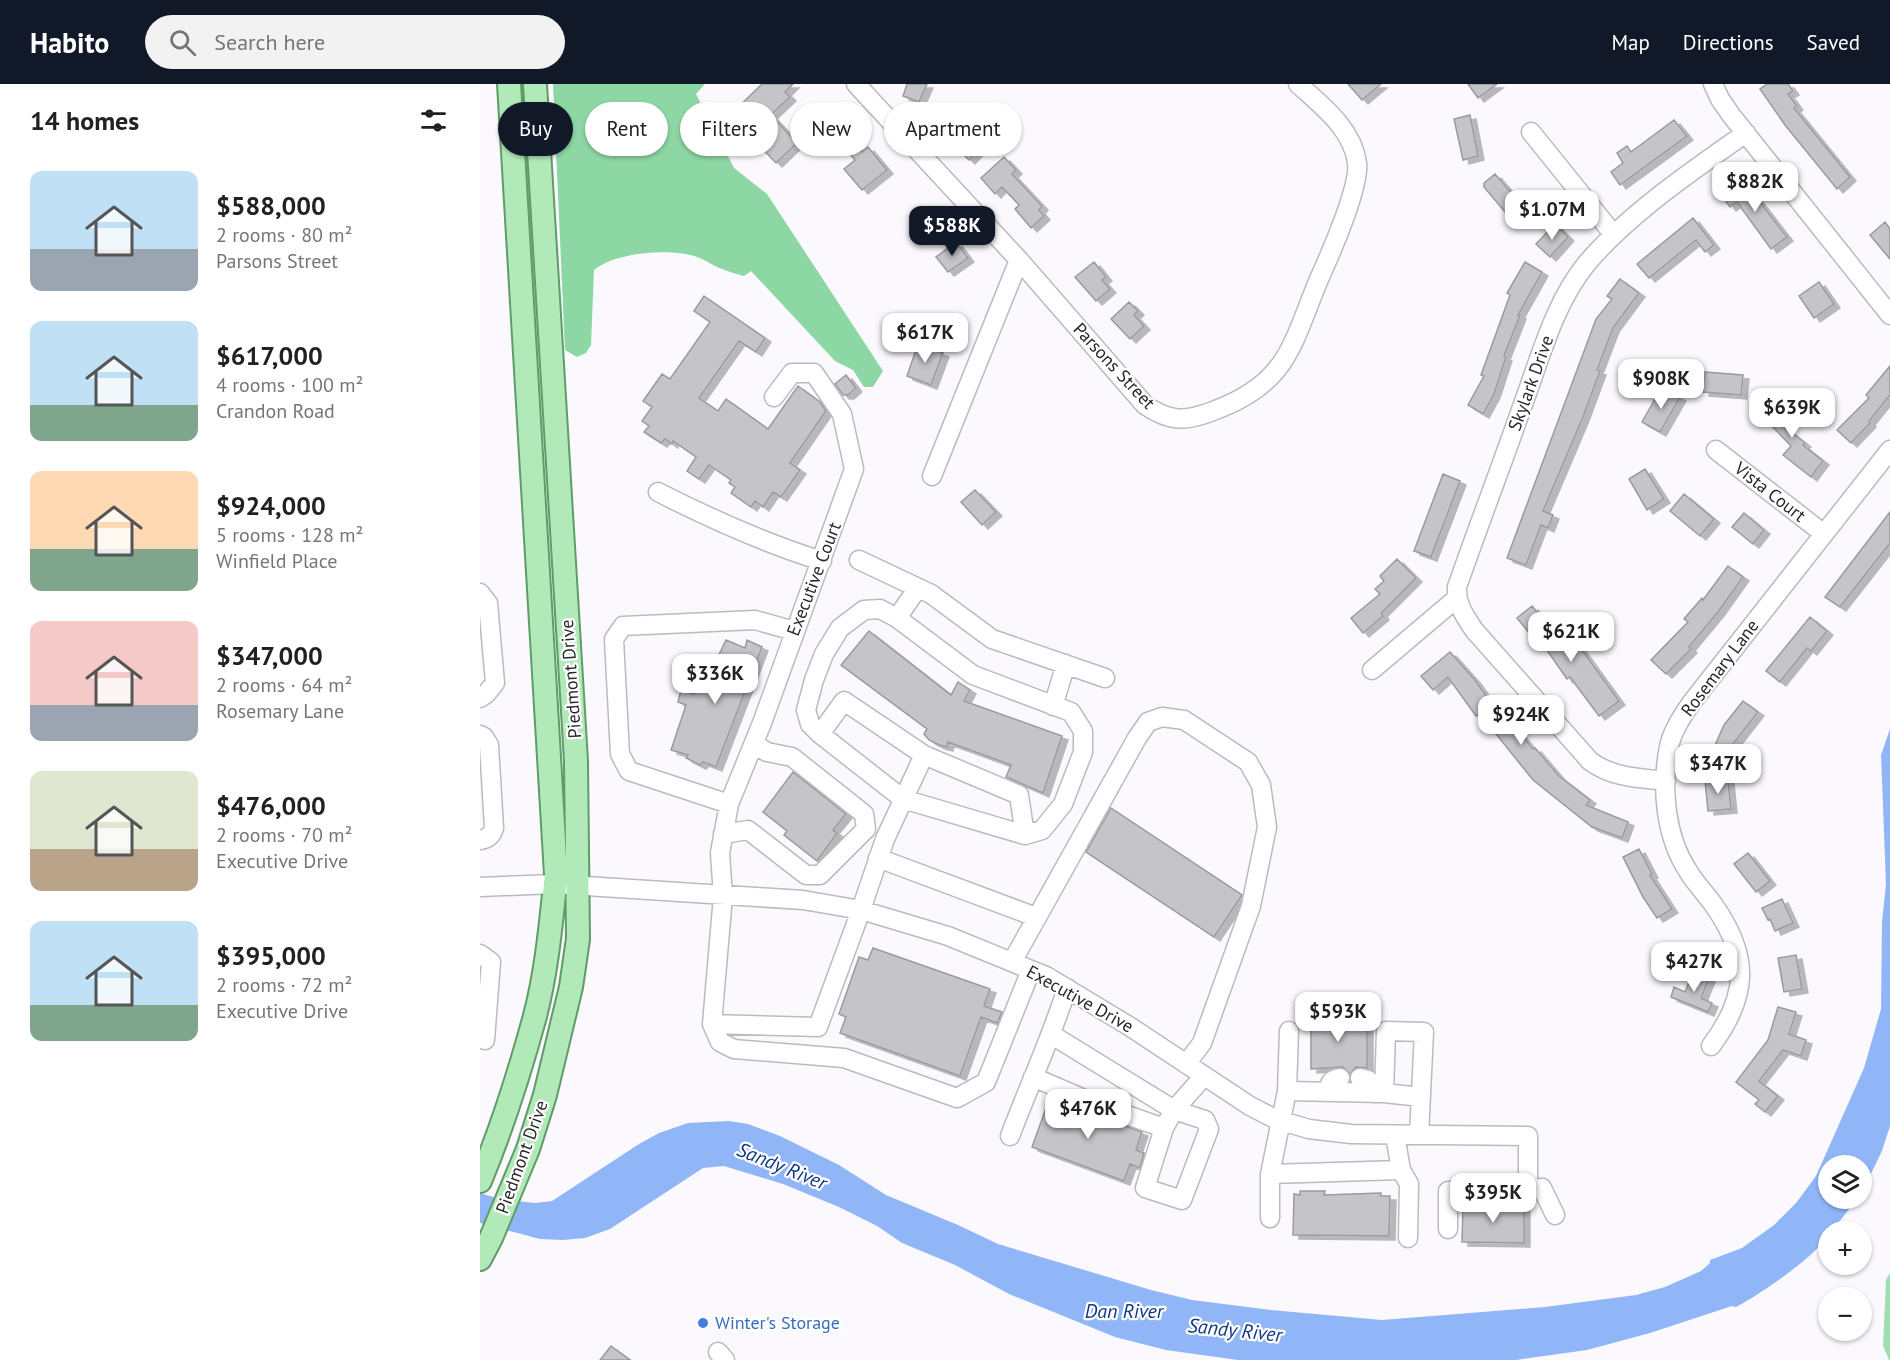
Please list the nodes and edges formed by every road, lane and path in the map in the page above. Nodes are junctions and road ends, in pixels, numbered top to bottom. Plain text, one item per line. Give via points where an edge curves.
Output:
1 (509, 84) edge
2 (535, 84) edge
3 (1298, 84) edge
4 (1713, 84) edge
5 (865, 88) edge
6 (1531, 132) dead end
7 (1746, 133) junction
8 (1614, 235) junction
9 (1019, 260) junction
10 (1890, 315) edge
11 (774, 397) dead end
12 (1716, 450) dead end
13 (1890, 450) edge
14 (932, 476) dead end
15 (658, 492) dead end
16 (1824, 534) junction
17 (859, 560) dead end
18 (822, 561) junction
19 (917, 589) junction
20 (1456, 598) junction
21 (483, 599) edge
22 (897, 618) junction
23 (794, 631) junction
24 (1066, 664) junction
25 (1372, 670) dead end
26 (488, 678) edge
27 (1105, 678) dead end
28 (480, 698) edge
29 (1053, 705) junction
30 (820, 734) junction
31 (480, 735) edge
32 (754, 744) junction
33 (924, 755) junction
34 (1666, 781) junction
35 (903, 799) junction
36 (729, 804) junction
37 (866, 829) junction
38 (723, 834) junction
39 (1026, 835) junction
40 (885, 839) junction
41 (480, 840) edge
42 (878, 858) junction
43 (820, 875) junction
44 (555, 884) junction
45 (480, 887) edge
46 (579, 887) junction
47 (723, 896) junction
48 (814, 902) junction
49 (861, 910) junction
50 (1036, 917) junction
51 (480, 954) edge
52 (1012, 962) junction
53 (1031, 970) junction
54 (1067, 988) junction
55 (712, 1024) junction
56 (1288, 1031) dead end
57 (1052, 1035) junction
58 (485, 1040) dead end
59 (1710, 1046) dead end
60 (1186, 1064) junction
61 (1204, 1076) junction
62 (1033, 1077) junction
63 (1360, 1077) dead end
64 (1287, 1091) junction
65 (1378, 1093) junction
66 (1421, 1097) junction
67 (1084, 1099) dead end
68 (1104, 1107) dead end
69 (1174, 1110) junction
70 (1280, 1120) junction
71 (1164, 1128) junction
72 (1395, 1135) junction
73 (1419, 1135) junction
74 (1010, 1136) dead end
75 (1401, 1170) junction
76 (1270, 1174) junction
77 (480, 1181) edge
78 (1528, 1190) junction
79 (1555, 1215) dead end
80 (1270, 1218) dead end
81 (1448, 1229) dead end
82 (1408, 1238) dead end
83 (480, 1258) edge

1 - 44 main road, Piedmont Drive
2 - 46 main road, Piedmont Drive via 576,761
3 - 9 street, Parsons Street via 1336,119 1355,152 1358,175 1299,332 1280,367 1266,383 1247,395 1196,418 1169,418 1156,412 1145,405
4 - 7 street
5 - 9 street, Parsons Street
6 - 8 street
7 - 8 street, Skylark Drive via 1685,176
7 - 10 street
8 - 20 street, Skylark Drive via 1586,264 1558,310 1464,565
9 - 14 street
11 - 18 street, Executive Court via 792,373 814,373 842,414 854,469
12 - 16 street, Vista Court
13 - 16 street, Rosemary Lane
15 - 18 street via 749,535
16 - 34 street, Rosemary Lane via 1681,718 1669,745
17 - 19 street
18 - 23 street, Executive Court
19 - 22 street
19 - 24 street via 931,594 992,639
20 - 25 street
20 - 34 street via 1485,643 1590,761 1615,775
21 - 26 street
22 - 29 street via 973,675
22 - 30 street via 880,609 864,610 840,628 824,654 806,710 810,724
23 - 32 street, Executive Court
23 - 36 street via 755,620 623,626 614,639 620,754 629,771
24 - 27 street
24 - 29 street
26 - 28 street via 486,694
29 - 39 street via 1071,712 1083,731 1083,752 1063,804 1042,830
30 - 33 street via 844,701
30 - 35 street
31 - 41 street via 489,745 494,828 489,837
32 - 36 street, Executive Court
32 - 37 street via 767,752 792,757 864,814
33 - 35 street
33 - 39 street via 1019,795
34 - 59 street, Rosemary Lane via 1670,831 1678,852 1725,924 1739,954 1741,983 1730,1015
35 - 39 street
35 - 40 street
36 - 38 street, Executive Court
37 - 40 street
37 - 43 street
38 - 43 street via 748,830 806,875
38 - 47 street, Executive Court
40 - 42 street
42 - 49 street
42 - 50 street
43 - 48 street
44 - 45 street, Executive Drive
44 - 46 street, Executive Drive
44 - 77 main road, Piedmont Drive via 536,1014
46 - 47 street, Executive Drive
46 - 83 main road, Piedmont Drive via 578,939 571,987 545,1095 524,1159
47 - 48 street, Executive Drive
47 - 55 street, Executive Court
48 - 49 street, Executive Drive
49 - 52 street, Executive Drive via 948,936
49 - 55 street via 818,1027
50 - 52 street
50 - 60 street via 1149,722 1162,717 1184,720 1248,762 1261,785 1267,827 1251,906 1202,1043
51 - 58 street via 492,962
52 - 53 street, Executive Drive
53 - 54 street, Executive Drive
53 - 55 street via 986,1082 957,1098 844,1058 734,1049 720,1042
54 - 57 street
54 - 60 street, Executive Drive
56 - 64 street
57 - 62 street
57 - 69 street
60 - 61 street, Executive Drive
61 - 69 street
61 - 70 street, Executive Drive
62 - 67 street
62 - 74 street
63 - 65 street via 1368,1080
64 - 65 street via 1334,1085
64 - 70 street
65 - 66 street
65 - 66 street via 1386,1031 1424,1032
66 - 73 street
68 - 71 street
69 - 71 street
69 - 71 street via 1205,1120 1209,1129 1182,1200 1145,1188
70 - 72 street, Executive Drive via 1309,1129
70 - 76 street
72 - 73 street, Executive Drive
72 - 75 street
73 - 78 street, Executive Drive via 1528,1136
75 - 76 street
75 - 82 street via 1409,1184
76 - 80 street
78 - 79 street via 1542,1188
78 - 81 street via 1448,1191

